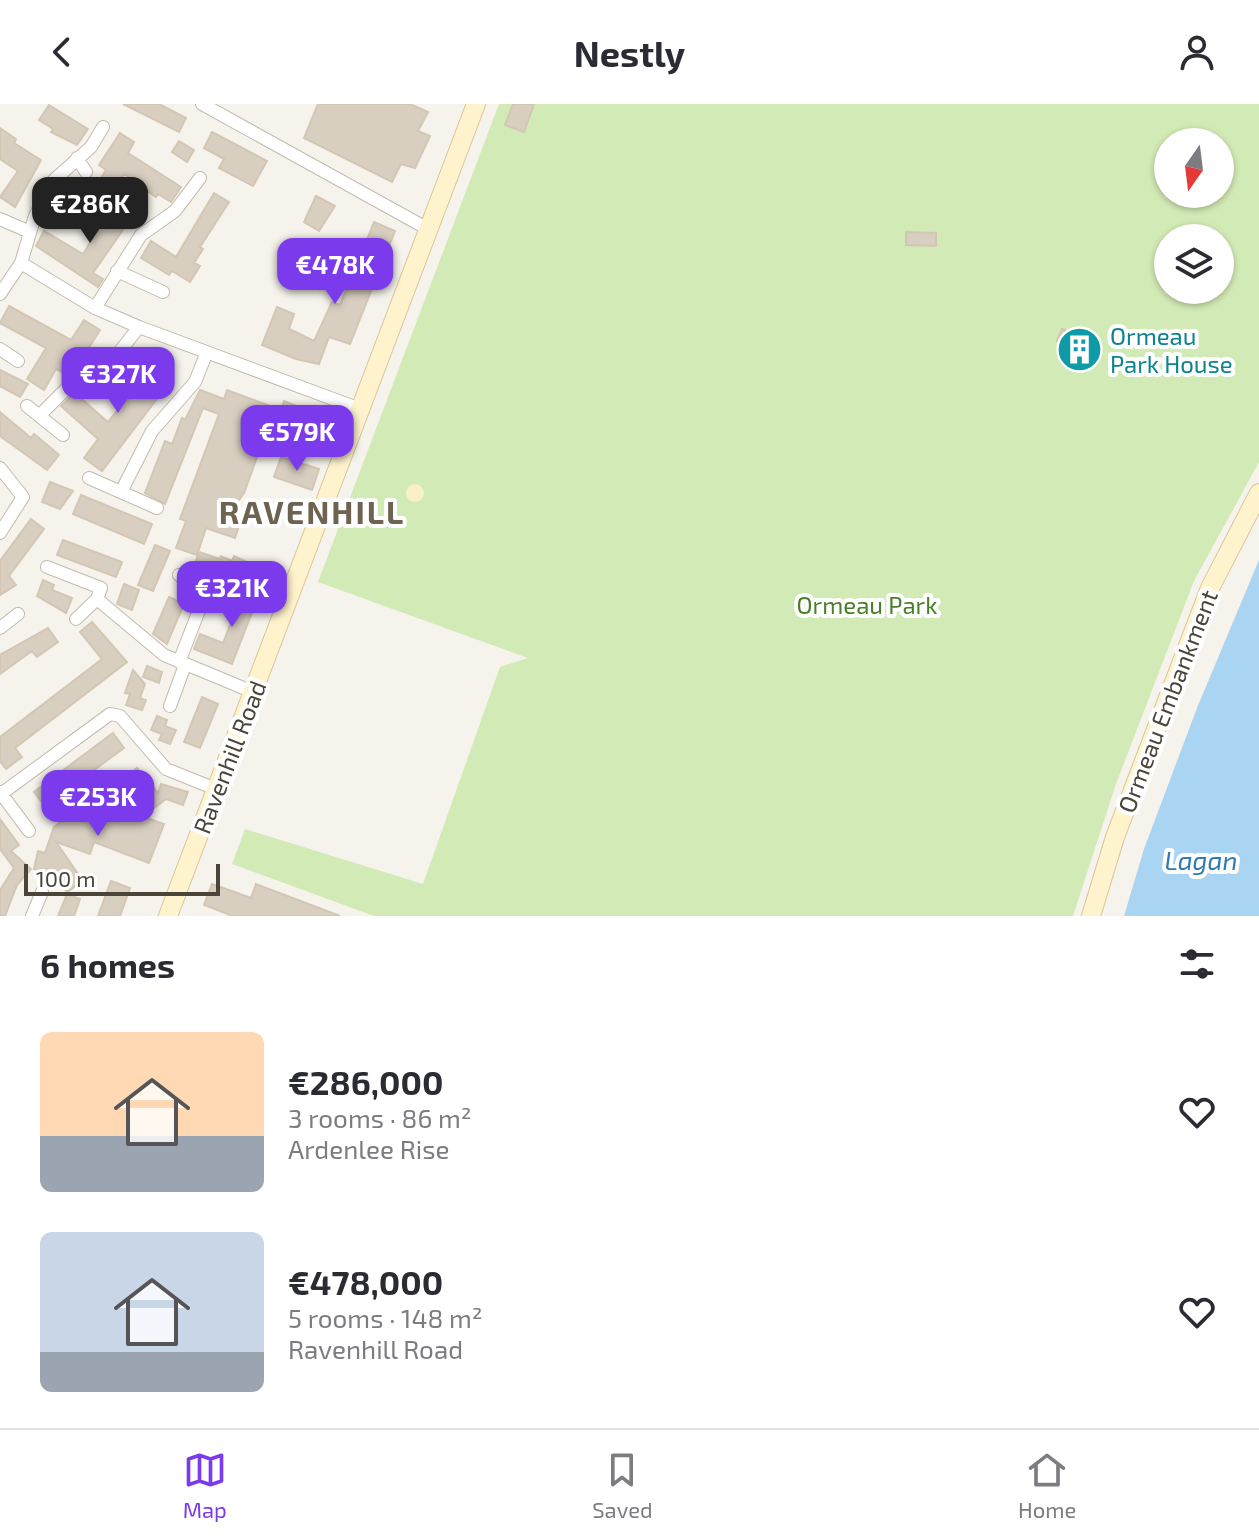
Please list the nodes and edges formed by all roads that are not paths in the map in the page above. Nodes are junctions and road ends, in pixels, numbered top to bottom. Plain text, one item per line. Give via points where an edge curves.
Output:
1 (202, 104) edge
2 (476, 104) edge
3 (103, 127) dead end
4 (77, 158) junction
5 (86, 172) dead end
6 (200, 178) dead end
7 (0, 219) edge
8 (428, 229) junction
9 (30, 232) junction
10 (21, 263) junction
11 (117, 271) junction
12 (163, 292) dead end
13 (0, 294) edge
14 (95, 308) junction
15 (139, 327) junction
16 (0, 349) edge
17 (207, 352) junction
18 (18, 361) dead end
19 (27, 406) dead end
20 (360, 409) junction
21 (39, 416) junction
22 (63, 435) dead end
23 (0, 468) edge
24 (89, 478) dead end
25 (121, 492) junction
26 (1259, 493) edge
27 (157, 508) dead end
28 (0, 533) edge
29 (47, 567) dead end
30 (179, 575) dead end
31 (97, 599) junction
32 (18, 614) dead end
33 (76, 619) dead end
34 (0, 628) edge
35 (182, 664) junction
36 (253, 692) junction
37 (170, 706) dead end
38 (216, 789) junction
39 (1, 793) edge
40 (29, 831) dead end
41 (42, 892) dead end
42 (32, 916) edge
43 (168, 916) edge
44 (1091, 916) edge

1 - 8 street
2 - 8 main road, Ravenhill Road
3 - 4 street
4 - 5 street
4 - 9 street via 54,180
6 - 11 street via 175,211 141,235
7 - 9 street
8 - 20 main road, Ravenhill Road
9 - 10 street
10 - 13 street
10 - 14 street
11 - 12 street
11 - 14 street
14 - 15 street
15 - 17 street
15 - 21 street via 113,360 71,384
16 - 18 street
17 - 20 street
17 - 25 street via 195,382 152,431
19 - 21 street
20 - 36 main road, Ravenhill Road
21 - 22 street
23 - 28 street via 23,497
24 - 25 street
25 - 27 street
26 - 44 main road, Ormeau Embankment via 1210,588 1115,837
29 - 31 street via 101,588
30 - 35 street via 205,595
31 - 33 street
31 - 35 street via 153,648
32 - 34 street
35 - 36 street
35 - 37 street
36 - 38 main road, Ravenhill Road
38 - 39 street via 166,769 120,716 110,714
38 - 43 main road, Ravenhill Road
39 - 40 street
41 - 42 street

